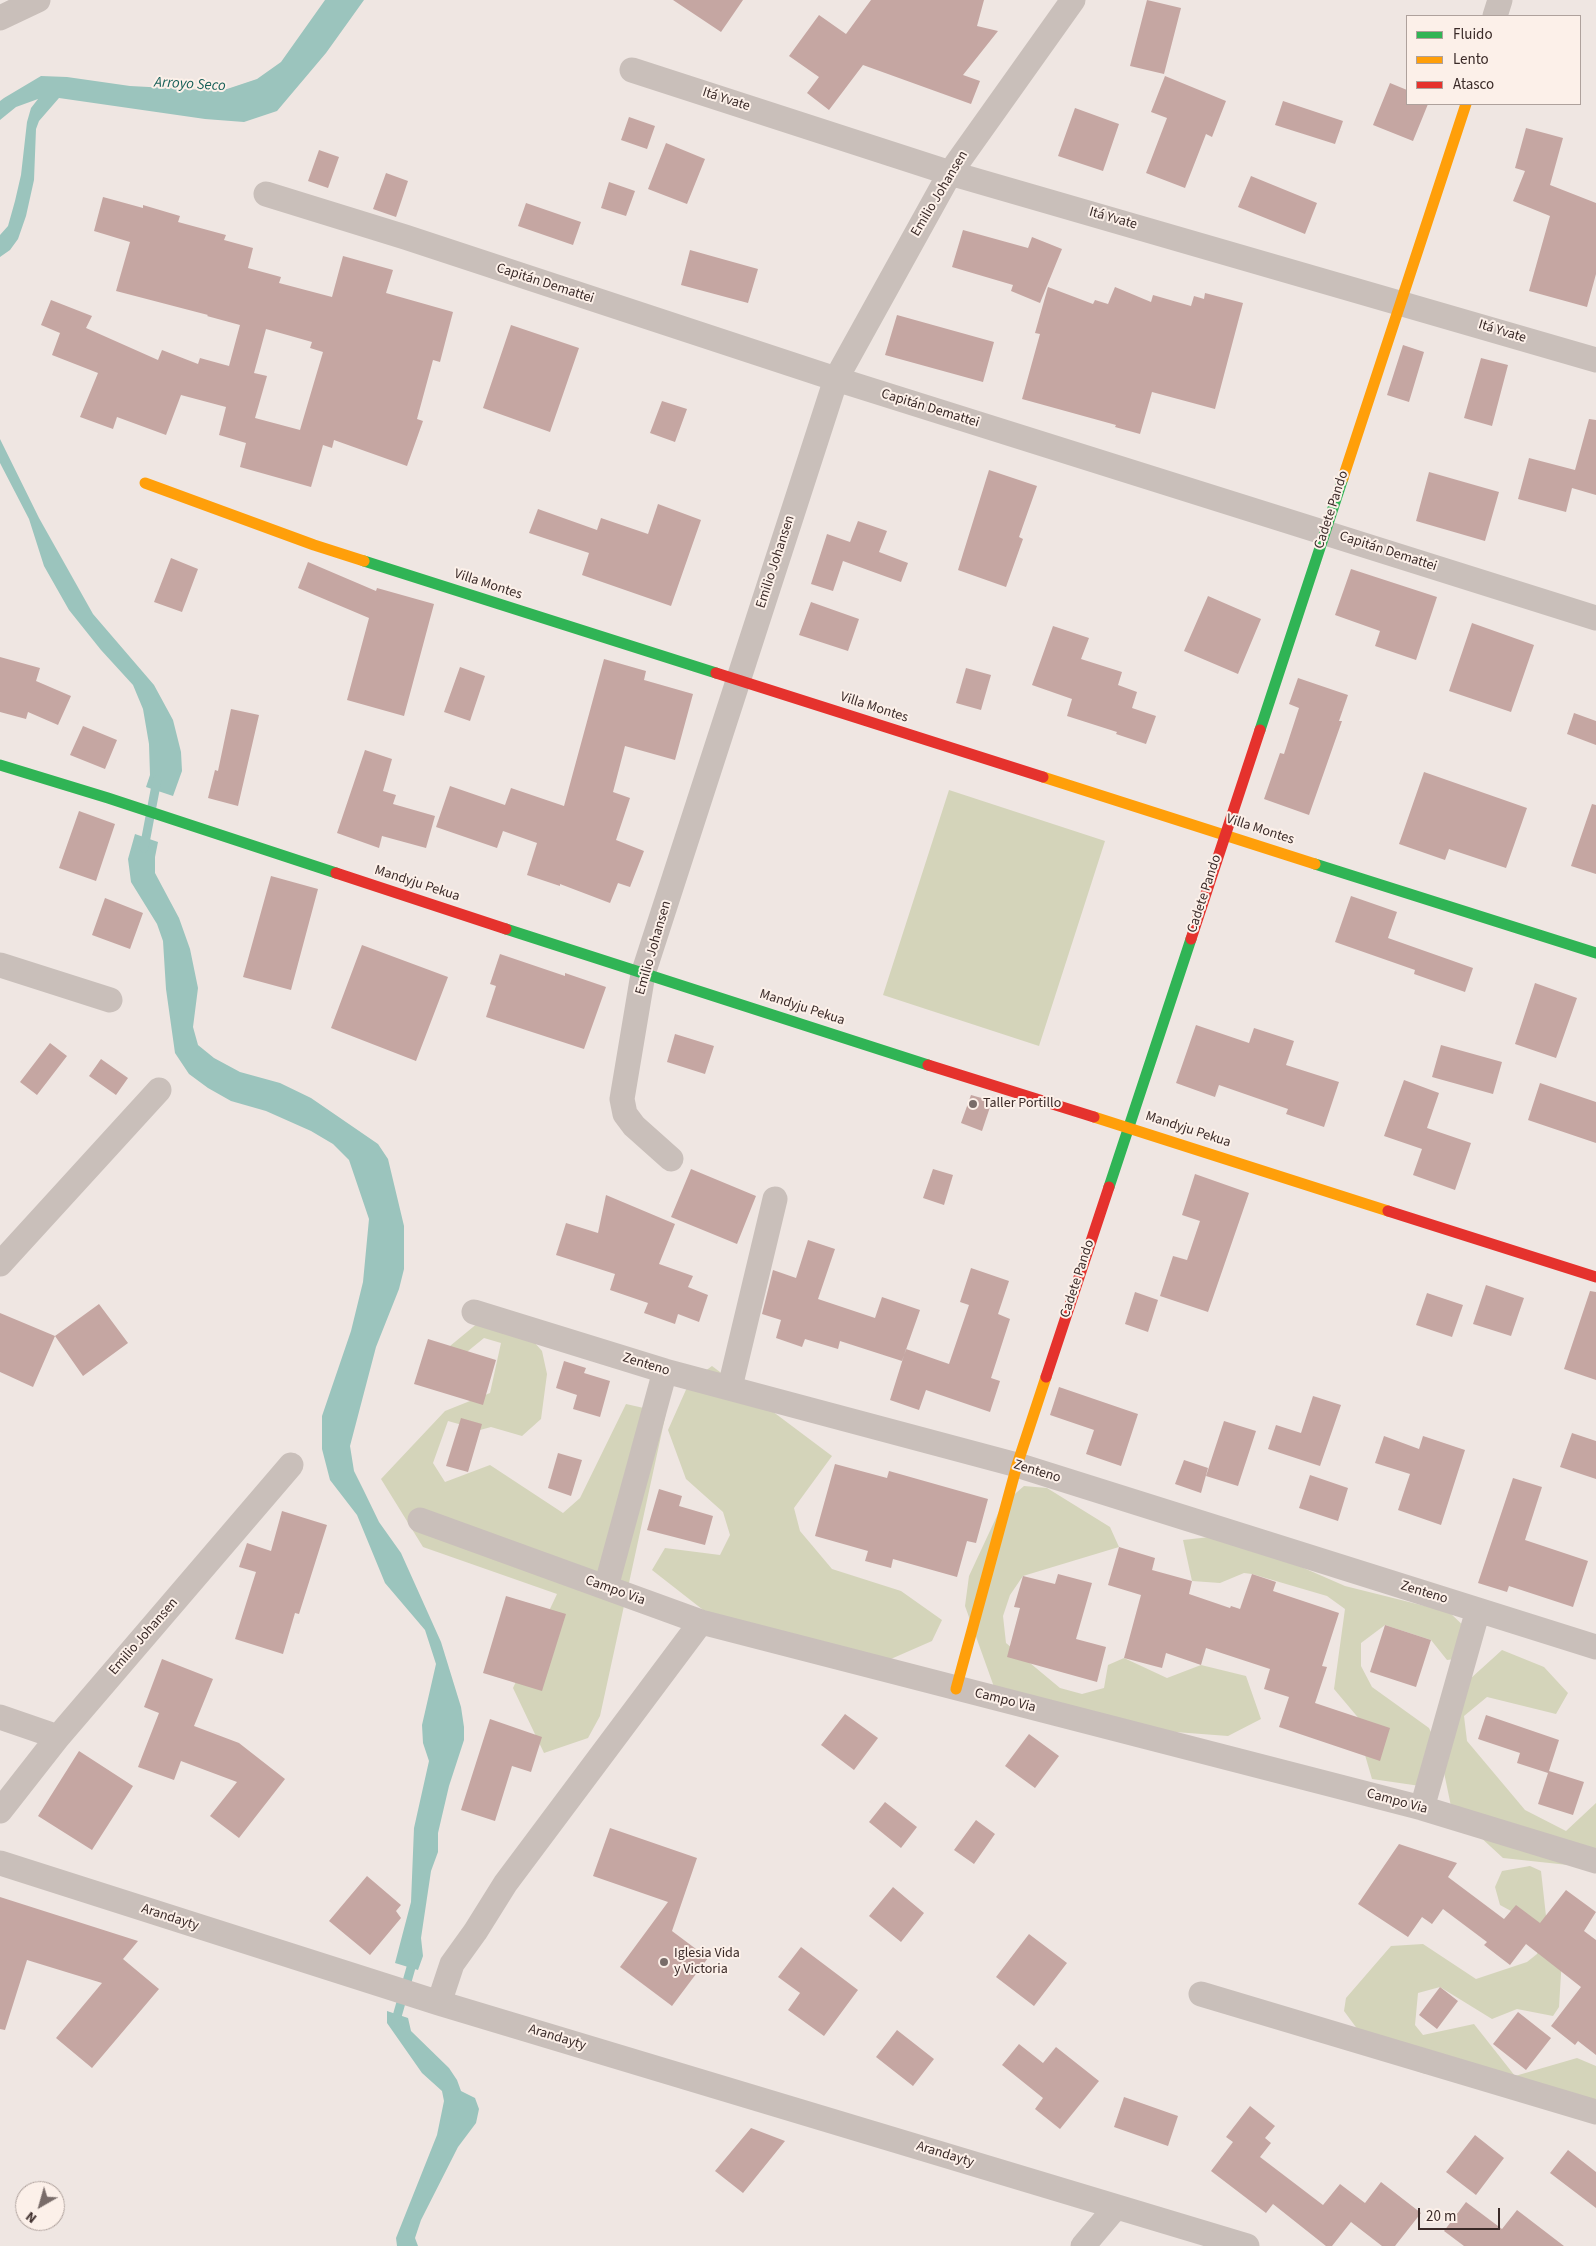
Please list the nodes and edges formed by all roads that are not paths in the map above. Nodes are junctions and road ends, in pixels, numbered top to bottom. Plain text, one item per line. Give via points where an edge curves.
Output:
1 (38, 0) edge
2 (1073, 0) edge
3 (1500, 0) edge
4 (1495, 15) edge
5 (0, 18) edge
6 (632, 70) dead end
7 (1466, 105) edge
8 (950, 173) junction
9 (266, 194) dead end
10 (1400, 302) junction
11 (1596, 360) edge
12 (836, 379) junction
13 (145, 483) dead end
14 (1325, 532) junction
15 (1596, 618) edge
16 (737, 680) junction
17 (0, 765) edge
18 (1224, 835) junction
19 (1596, 953) edge
20 (0, 965) edge
21 (643, 974) junction
22 (110, 1000) dead end
23 (159, 1090) dead end
24 (1128, 1127) junction
25 (671, 1159) dead end
26 (775, 1199) dead end
27 (0, 1264) edge
28 (1596, 1277) edge
29 (474, 1312) dead end
30 (665, 1371) junction
31 (730, 1387) junction
32 (1017, 1465) junction
33 (291, 1466) dead end
34 (420, 1520) dead end
35 (606, 1587) junction
36 (1478, 1610) junction
37 (701, 1622) junction
38 (1596, 1647) edge
39 (956, 1689) junction
40 (0, 1718) edge
41 (58, 1738) junction
42 (1422, 1808) junction
43 (0, 1811) edge
44 (1596, 1861) edge
45 (0, 1863) edge
46 (1201, 1994) dead end
47 (433, 2001) junction
48 (1596, 2112) edge
49 (1116, 2207) junction
50 (1083, 2246) edge
51 (1247, 2246) edge

1 - 5 street
2 - 8 street, Emilio Johansen
3 - 4 street
6 - 8 street, Itá Yvate
7 - 10 street, Cadete Pando
8 - 10 street, Itá Yvate
8 - 12 street, Emilio Johansen
9 - 12 street, Capitán Demattei
10 - 11 street, Itá Yvate
10 - 14 street, Cadete Pando
12 - 14 street, Capitán Demattei
12 - 16 street, Emilio Johansen
13 - 16 street, Villa Montes via 314,545
14 - 15 street, Capitán Demattei
14 - 18 street, Cadete Pando
16 - 18 street, Villa Montes
16 - 21 street, Emilio Johansen
17 - 21 street, Mandyju Pekua
18 - 19 street, Villa Montes
18 - 24 street, Cadete Pando
20 - 22 street
21 - 24 street, Mandyju Pekua
21 - 25 street, Emilio Johansen via 622,1099 625,1114 634,1126
23 - 27 street
24 - 28 street, Mandyju Pekua
24 - 32 street, Cadete Pando
26 - 31 street
29 - 30 street, Zenteno
30 - 31 street, Zenteno
30 - 35 street
31 - 32 street, Zenteno
32 - 36 street, Zenteno
32 - 39 street, Cadete Pando
33 - 41 street, Emilio Johansen
34 - 35 street, Campo Via
35 - 37 street, Campo Via
36 - 38 street, Zenteno
36 - 42 street
37 - 39 street, Campo Via
37 - 47 street via 505,1884 452,1964
39 - 42 street, Campo Via
40 - 41 street
41 - 43 street, Emilio Johansen
42 - 44 street, Campo Via
45 - 47 street, Arandayty
46 - 48 street
47 - 49 street, Arandayty
49 - 50 street
49 - 51 street, Arandayty

